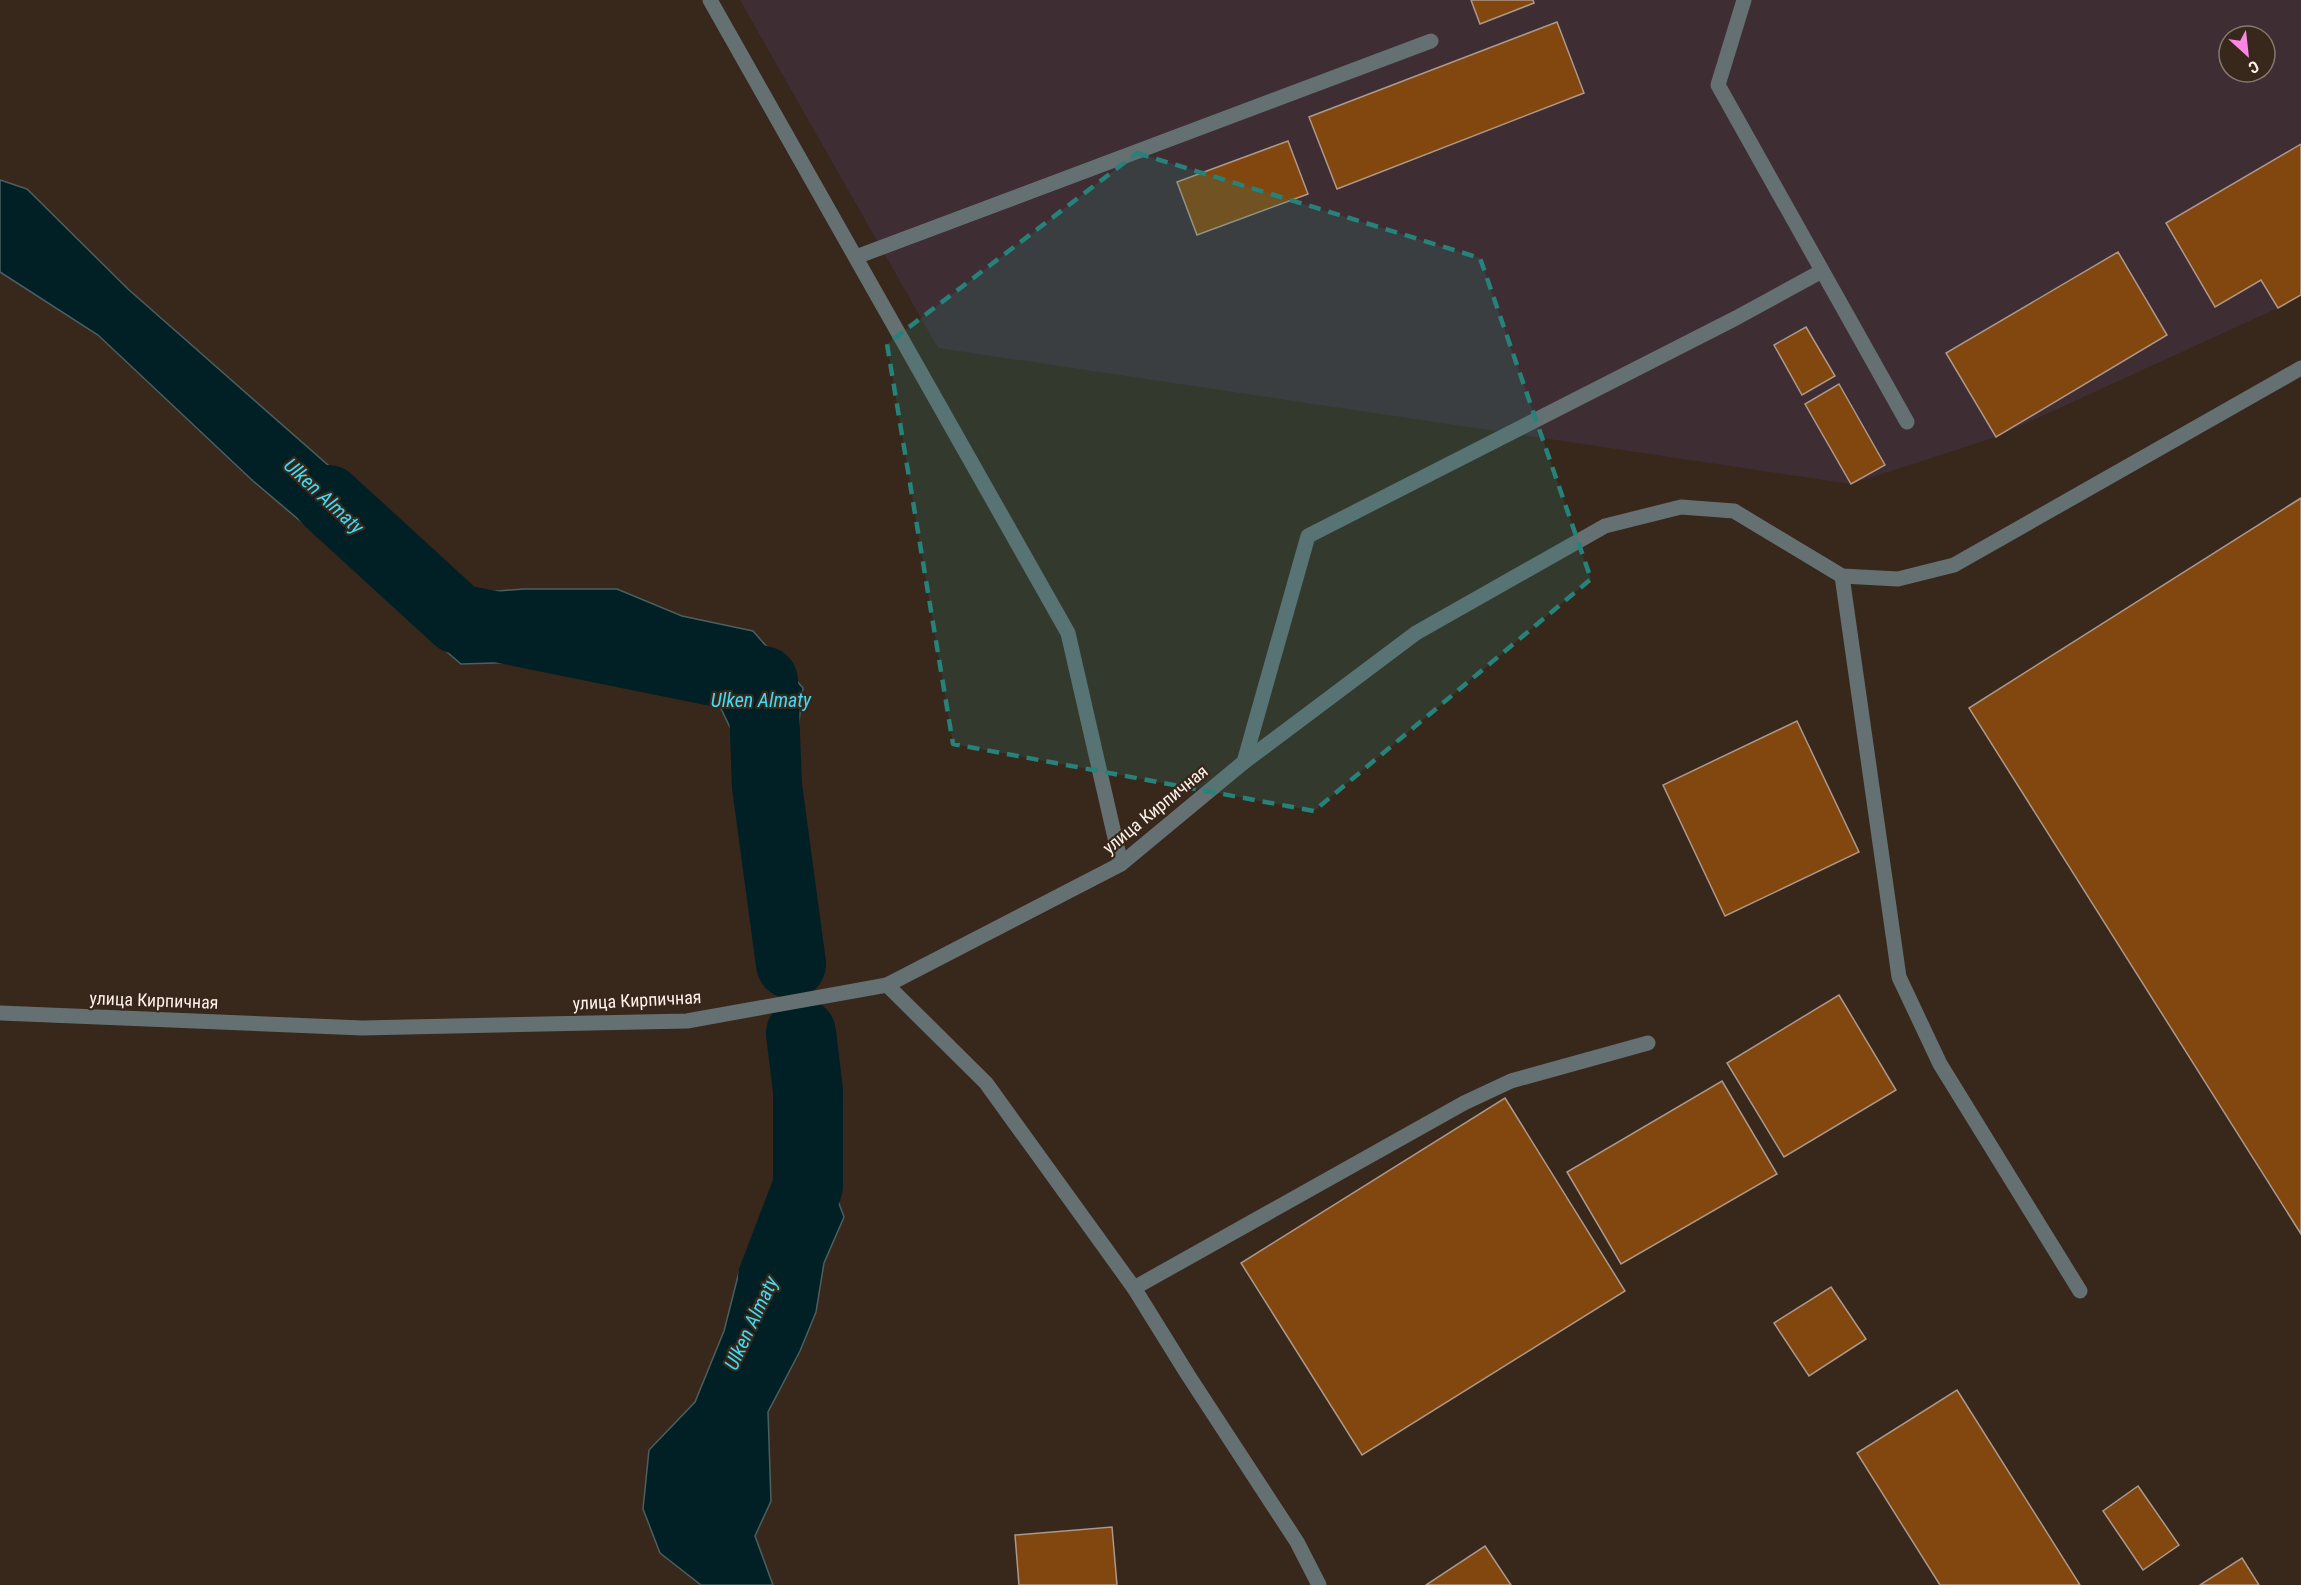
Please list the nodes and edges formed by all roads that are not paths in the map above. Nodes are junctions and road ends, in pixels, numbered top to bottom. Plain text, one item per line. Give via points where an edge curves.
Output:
1 (710, 0) edge
2 (1744, 0) edge
3 (1431, 41) dead end
4 (856, 257) junction
5 (1822, 271) junction
6 (2301, 368) edge
7 (1907, 422) dead end
8 (1842, 576) junction
9 (1244, 762) junction
10 (1121, 864) junction
11 (887, 986) junction
12 (0, 1013) edge
13 (1648, 1043) dead end
14 (1134, 1288) junction
15 (2080, 1291) dead end
16 (1319, 1585) edge

1 - 4 street
2 - 5 street via 1718,85
3 - 4 street
4 - 10 street via 1068,633
5 - 7 street
5 - 9 street via 1308,536
6 - 8 street via 1954,565 1898,579
8 - 9 street, улица Кирпичная via 1734,511 1681,507 1605,526 1416,633
8 - 15 street via 1899,977 1940,1064
9 - 10 street, улица Кирпичная
10 - 11 street, улица Кирпичная
11 - 12 street, улица Кирпичная via 687,1021 362,1028
11 - 14 street via 986,1083
13 - 14 street via 1501,1085
14 - 16 street via 1297,1542

